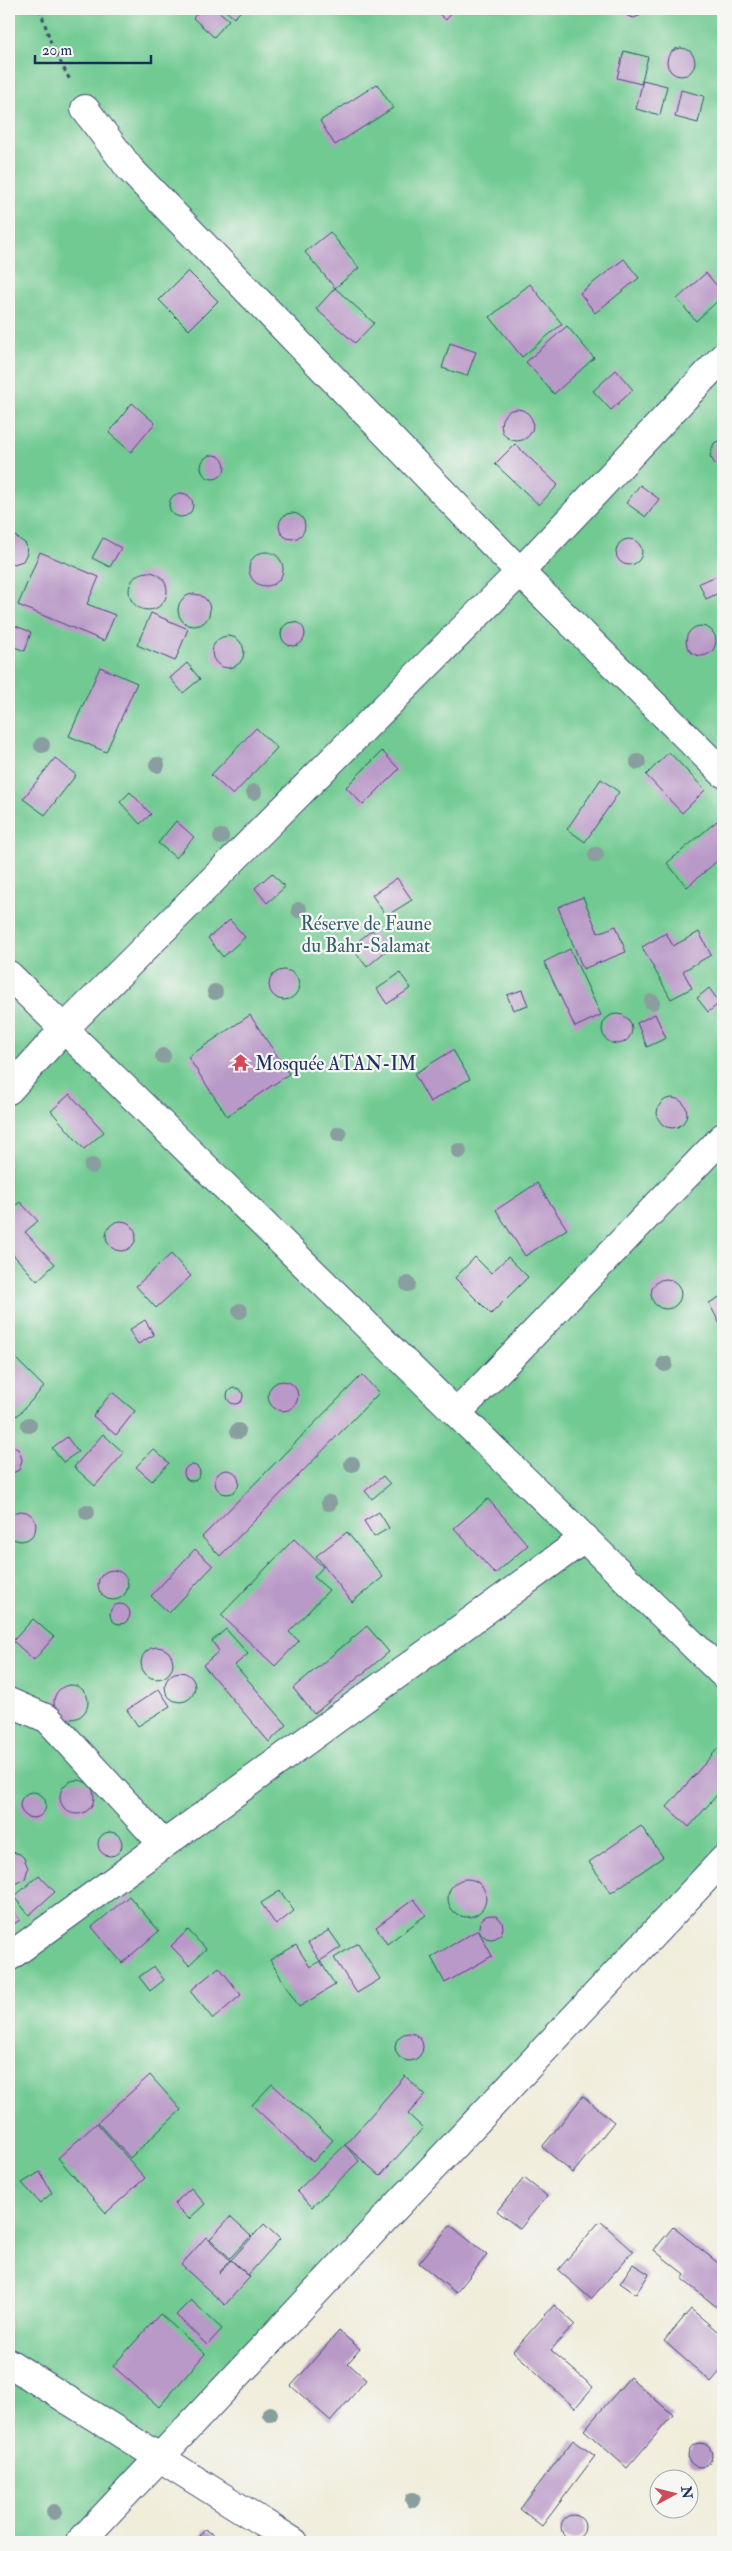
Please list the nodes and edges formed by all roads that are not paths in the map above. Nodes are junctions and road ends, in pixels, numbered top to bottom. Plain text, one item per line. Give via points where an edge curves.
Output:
1 (85, 109) road end
2 (723, 357) edge
3 (520, 572) junction
4 (723, 773) edge
5 (9, 975) edge
6 (63, 1030) junction
7 (9, 1090) edge
8 (723, 1137) edge
9 (458, 1412) junction
10 (585, 1538) junction
11 (723, 1674) edge
12 (9, 1702) edge
13 (163, 1844) junction
14 (723, 1860) edge
15 (9, 1957) edge
16 (9, 2363) edge
17 (159, 2458) junction
18 (80, 2542) edge
19 (294, 2542) edge

1 - 3 street via 130,169
2 - 3 street
3 - 4 street
3 - 6 street
5 - 6 street
6 - 7 street
6 - 9 street
8 - 9 street
9 - 10 street
10 - 11 street
10 - 13 street
12 - 13 street via 48,1719
13 - 15 street
14 - 17 street
16 - 17 street
17 - 18 street
17 - 19 street

